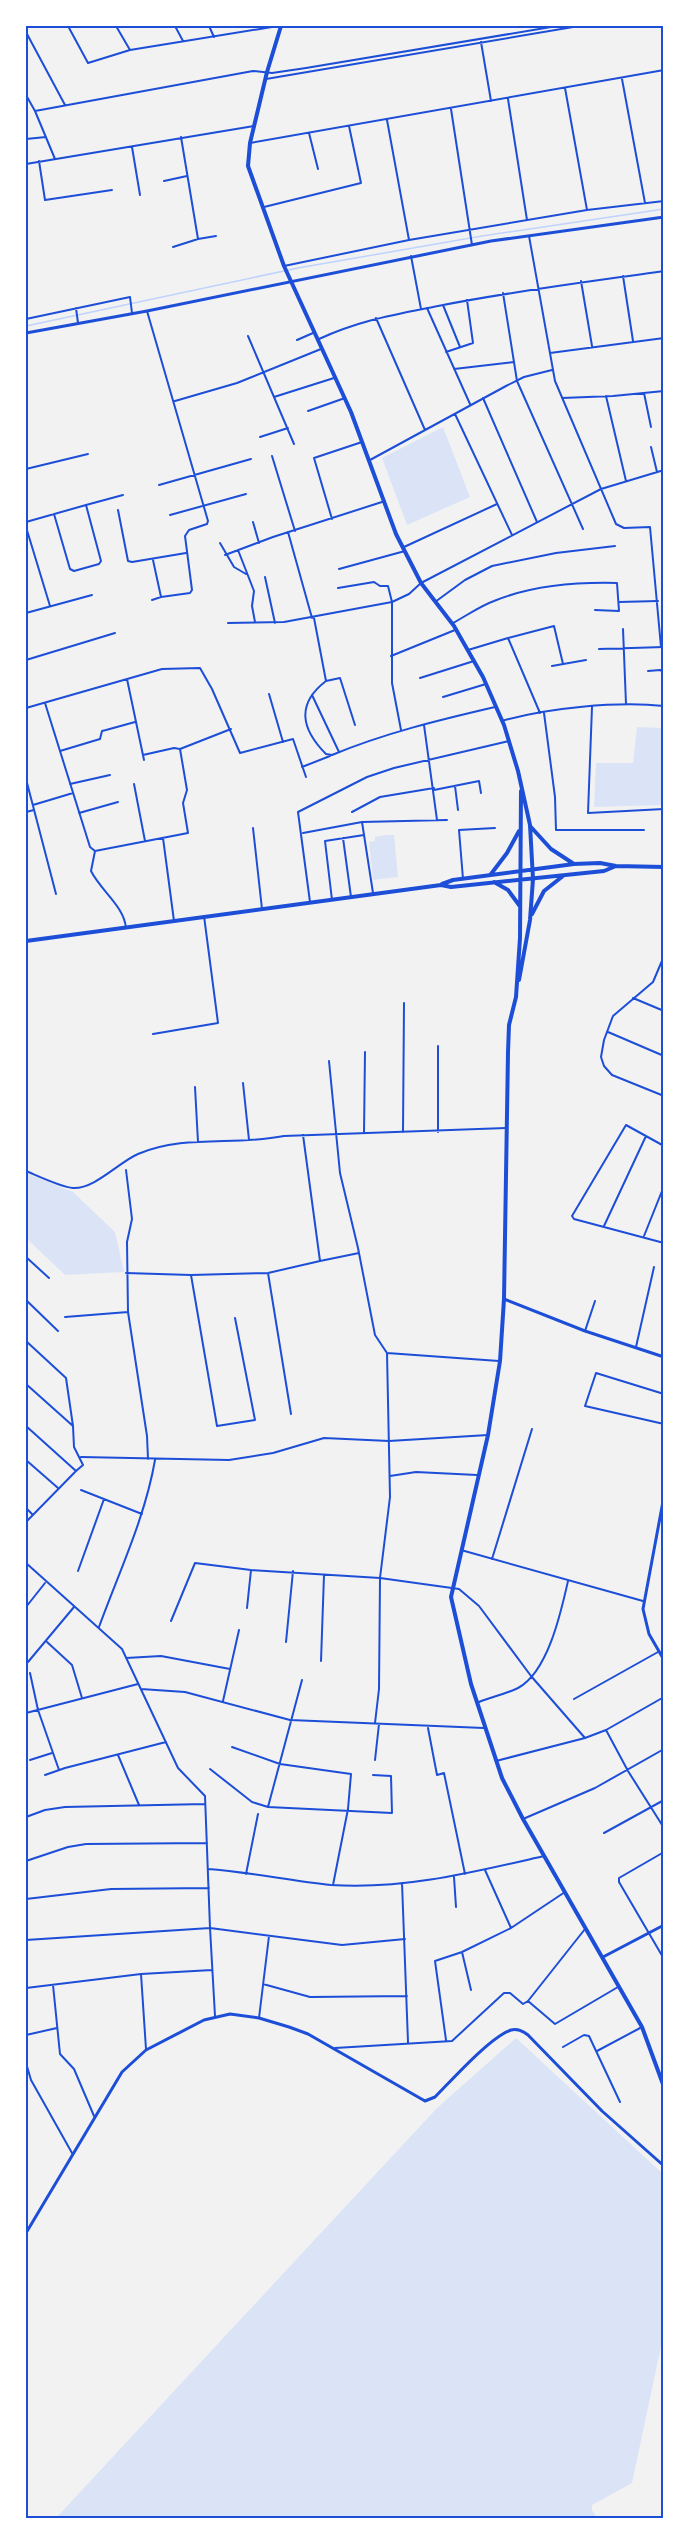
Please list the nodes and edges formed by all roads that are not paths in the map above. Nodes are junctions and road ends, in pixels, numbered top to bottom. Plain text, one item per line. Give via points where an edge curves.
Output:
1 (68, 26) edge
2 (116, 26) edge
3 (175, 26) edge
4 (209, 26) edge
5 (279, 26) edge
6 (557, 26) edge
7 (579, 26) edge
8 (27, 34) dead end
9 (213, 37) junction
10 (183, 41) junction
11 (480, 41) junction
12 (130, 50) junction
13 (306, 68) junction
14 (663, 70) edge
15 (267, 72) junction
16 (308, 74) junction
17 (622, 78) junction
18 (265, 79) junction
19 (565, 88) junction
20 (26, 95) edge
21 (508, 98) junction
22 (491, 101) junction
23 (64, 105) junction
24 (451, 109) junction
25 (35, 111) junction
26 (387, 120) junction
27 (255, 126) junction
28 (349, 126) junction
29 (309, 133) junction
30 (46, 137) junction
31 (181, 137) junction
32 (26, 139) edge
33 (250, 143) junction
34 (132, 147) junction
35 (55, 159) junction
36 (39, 161) junction
37 (26, 164) edge
38 (318, 170) dead end
39 (187, 176) junction
40 (165, 182) dead end
41 (112, 190) dead end
42 (140, 195) dead end
43 (663, 201) edge
44 (645, 203) junction
45 (261, 207) junction
46 (587, 210) junction
47 (663, 217) edge
48 (527, 220) junction
49 (470, 230) junction
50 (529, 235) junction
51 (216, 236) dead end
52 (198, 239) junction
53 (409, 240) junction
54 (472, 243) junction
55 (173, 247) dead end
56 (411, 256) junction
57 (285, 267) junction
58 (663, 271) edge
59 (623, 276) junction
60 (290, 278) junction
61 (581, 281) junction
62 (538, 287) junction
63 (503, 293) junction
64 (467, 300) junction
65 (443, 305) junction
66 (427, 308) junction
67 (421, 309) junction
68 (76, 310) junction
69 (132, 311) junction
70 (147, 311) junction
71 (376, 318) junction
72 (26, 319) edge
73 (78, 322) junction
74 (316, 332) junction
75 (26, 333) edge
76 (248, 336) dead end
77 (663, 338) edge
78 (319, 339) junction
79 (297, 340) dead end
80 (633, 342) junction
81 (592, 347) junction
82 (323, 348) junction
83 (460, 348) junction
84 (446, 352) junction
85 (550, 353) junction
86 (514, 362) junction
87 (454, 369) junction
88 (553, 370) junction
89 (262, 372) junction
90 (336, 378) junction
91 (517, 381) junction
92 (663, 391) edge
93 (644, 393) junction
94 (606, 396) junction
95 (274, 397) junction
96 (345, 398) junction
97 (483, 398) junction
98 (561, 398) junction
99 (175, 401) junction
100 (470, 405) junction
101 (308, 411) dead end
102 (455, 414) junction
103 (651, 427) dead end
104 (288, 428) junction
105 (425, 430) junction
106 (260, 437) dead end
107 (363, 442) junction
108 (294, 444) dead end
109 (651, 447) dead end
110 (88, 454) dead end
111 (272, 456) dead end
112 (251, 459) dead end
113 (370, 460) junction
114 (26, 469) edge
115 (663, 470) edge
116 (657, 472) junction
117 (196, 475) junction
118 (626, 481) junction
119 (159, 485) dead end
120 (601, 489) junction
121 (246, 494) dead end
122 (123, 495) dead end
123 (385, 501) junction
124 (497, 504) junction
125 (86, 505) junction
126 (570, 505) junction
127 (204, 506) junction
128 (118, 510) dead end
129 (54, 514) junction
130 (170, 515) dead end
131 (332, 519) junction
132 (26, 522) edge
133 (252, 522) dead end
134 (537, 522) junction
135 (26, 527) edge
136 (583, 529) dead end
137 (296, 531) junction
138 (288, 532) junction
139 (512, 535) junction
140 (220, 543) dead end
141 (259, 543) junction
142 (615, 546) dead end
143 (404, 549) junction
144 (238, 550) junction
145 (186, 553) junction
146 (225, 555) junction
147 (153, 560) junction
148 (339, 569) dead end
149 (246, 574) junction
150 (265, 577) dead end
151 (421, 583) junction
152 (338, 588) dead end
153 (92, 595) dead end
154 (161, 597) junction
155 (152, 600) dead end
156 (658, 601) junction
157 (392, 602) junction
158 (435, 602) junction
159 (619, 602) junction
160 (50, 606) junction
161 (594, 610) dead end
162 (26, 613) edge
163 (313, 618) junction
164 (228, 623) dead end
165 (275, 623) junction
166 (255, 624) junction
167 (452, 624) junction
168 (456, 629) junction
169 (623, 629) dead end
170 (116, 633) dead end
171 (508, 638) junction
172 (662, 647) edge
173 (624, 648) junction
174 (599, 649) dead end
175 (467, 650) junction
176 (391, 656) junction
177 (26, 660) edge
178 (586, 660) dead end
179 (474, 662) junction
180 (563, 664) junction
181 (552, 666) dead end
182 (648, 670) dead end
183 (663, 672) edge
184 (420, 678) dead end
185 (127, 679) junction
186 (326, 681) junction
187 (486, 684) junction
188 (268, 694) dead end
189 (311, 694) junction
190 (443, 697) dead end
191 (45, 703) junction
192 (626, 705) junction
193 (663, 706) edge
194 (496, 707) junction
195 (592, 707) junction
196 (26, 708) edge
197 (544, 712) junction
198 (540, 713) junction
199 (502, 721) junction
200 (135, 722) junction
201 (424, 724) junction
202 (355, 725) dead end
203 (231, 729) junction
204 (400, 730) junction
205 (509, 741) junction
206 (283, 742) junction
207 (180, 749) junction
208 (60, 751) junction
209 (339, 752) junction
210 (143, 755) junction
211 (332, 755) junction
212 (144, 760) dead end
213 (429, 760) junction
214 (302, 767) junction
215 (110, 775) dead end
216 (306, 777) dead end
217 (26, 779) edge
218 (70, 784) junction
219 (134, 784) dead end
220 (455, 786) junction
221 (434, 789) junction
222 (521, 791) junction
223 (482, 793) dead end
224 (73, 794) junction
225 (118, 802) dead end
226 (33, 805) junction
227 (663, 809) edge
228 (34, 810) junction
229 (459, 810) dead end
230 (26, 812) edge
231 (352, 812) dead end
232 (79, 813) junction
233 (437, 820) junction
234 (447, 820) dead end
235 (363, 822) junction
236 (530, 825) junction
237 (520, 827) junction
238 (254, 828) dead end
239 (495, 828) dead end
240 (644, 830) dead end
241 (303, 833) junction
242 (364, 835) junction
243 (163, 838) junction
244 (343, 838) junction
245 (145, 841) junction
246 (95, 851) junction
247 (574, 864) junction
248 (616, 866) junction
249 (663, 867) edge
250 (532, 870) junction
251 (521, 871) junction
252 (490, 875) junction
253 (563, 876) junction
254 (463, 879) junction
255 (521, 879) junction
256 (532, 879) junction
257 (494, 882) junction
258 (441, 885) junction
259 (56, 894) dead end
260 (374, 894) junction
261 (351, 897) junction
262 (332, 900) junction
263 (310, 902) junction
264 (521, 908) junction
265 (262, 909) junction
266 (204, 916) junction
267 (530, 920) junction
268 (174, 921) junction
269 (126, 928) junction
270 (26, 941) edge
271 (663, 959) edge
272 (517, 986) junction
273 (633, 998) junction
274 (404, 1003) dead end
275 (663, 1011) edge
276 (607, 1032) junction
277 (153, 1034) dead end
278 (438, 1046) dead end
279 (365, 1052) dead end
280 (663, 1056) edge
281 (329, 1061) dead end
282 (243, 1083) dead end
283 (195, 1087) dead end
284 (663, 1096) edge
285 (506, 1128) junction
286 (403, 1132) junction
287 (438, 1132) junction
288 (364, 1133) junction
289 (335, 1134) junction
290 (303, 1135) junction
291 (645, 1136) junction
292 (249, 1140) junction
293 (198, 1142) junction
294 (663, 1146) edge
295 (126, 1170) dead end
296 (26, 1172) edge
297 (663, 1186) edge
298 (604, 1227) junction
299 (643, 1238) junction
300 (663, 1243) edge
301 (359, 1253) junction
302 (26, 1257) edge
303 (320, 1261) junction
304 (654, 1267) dead end
305 (126, 1273) junction
306 (268, 1273) junction
307 (191, 1275) junction
308 (49, 1278) dead end
309 (504, 1299) junction
310 (26, 1300) edge
311 (595, 1301) dead end
312 (128, 1312) junction
313 (65, 1317) dead end
314 (235, 1318) dead end
315 (58, 1331) dead end
316 (585, 1331) junction
317 (26, 1341) edge
318 (636, 1347) junction
319 (387, 1353) junction
320 (663, 1357) edge
321 (500, 1361) junction
322 (26, 1384) edge
323 (663, 1394) edge
324 (291, 1414) dead end
325 (663, 1424) edge
326 (26, 1426) edge
327 (72, 1426) junction
328 (532, 1429) dead end
329 (488, 1435) junction
330 (389, 1441) junction
331 (81, 1457) junction
332 (148, 1459) junction
333 (155, 1459) junction
334 (26, 1460) edge
335 (76, 1470) junction
336 (477, 1475) junction
337 (389, 1476) junction
338 (58, 1488) junction
339 (81, 1490) dead end
340 (663, 1496) edge
341 (104, 1499) junction
342 (26, 1508) edge
343 (142, 1514) junction
344 (33, 1515) junction
345 (26, 1522) edge
346 (460, 1550) junction
347 (492, 1559) junction
348 (26, 1563) edge
349 (251, 1570) junction
350 (78, 1571) dead end
351 (293, 1571) junction
352 (324, 1575) junction
353 (380, 1578) junction
354 (568, 1581) junction
355 (45, 1583) junction
356 (451, 1589) junction
357 (643, 1601) junction
358 (26, 1607) edge
359 (74, 1607) junction
360 (247, 1608) dead end
361 (171, 1621) dead end
362 (99, 1627) junction
363 (238, 1630) dead end
364 (46, 1641) junction
365 (286, 1642) dead end
366 (658, 1652) junction
367 (126, 1659) junction
368 (663, 1660) edge
369 (321, 1661) dead end
370 (28, 1662) dead end
371 (230, 1670) junction
372 (30, 1673) dead end
373 (531, 1676) junction
374 (302, 1680) dead end
375 (138, 1684) junction
376 (141, 1689) junction
377 (663, 1697) edge
378 (82, 1698) junction
379 (574, 1699) dead end
380 (223, 1701) junction
381 (477, 1703) junction
382 (38, 1710) junction
383 (26, 1713) edge
384 (290, 1720) junction
385 (377, 1723) junction
386 (428, 1728) junction
387 (485, 1728) junction
388 (606, 1730) junction
389 (585, 1738) junction
390 (166, 1742) junction
391 (232, 1747) dead end
392 (663, 1749) edge
393 (52, 1753) junction
394 (117, 1754) junction
395 (30, 1760) dead end
396 (375, 1760) dead end
397 (496, 1761) junction
398 (280, 1764) junction
399 (210, 1769) dead end
400 (58, 1770) junction
401 (628, 1771) junction
402 (45, 1775) dead end
403 (373, 1775) dead end
404 (663, 1800) edge
405 (205, 1804) junction
406 (139, 1805) junction
407 (268, 1807) junction
408 (650, 1808) junction
409 (348, 1809) junction
410 (258, 1814) dead end
411 (26, 1817) edge
412 (523, 1819) junction
413 (663, 1828) edge
414 (604, 1833) dead end
415 (207, 1843) junction
416 (663, 1852) edge
417 (544, 1856) junction
418 (26, 1861) edge
419 (208, 1869) junction
420 (484, 1870) junction
421 (246, 1874) junction
422 (465, 1874) junction
423 (453, 1876) junction
424 (402, 1883) junction
425 (333, 1885) junction
426 (208, 1888) junction
427 (565, 1892) junction
428 (26, 1899) edge
429 (456, 1907) dead end
430 (663, 1925) edge
431 (210, 1928) junction
432 (511, 1928) junction
433 (585, 1929) junction
434 (648, 1934) junction
435 (269, 1936) junction
436 (405, 1939) junction
437 (26, 1940) edge
438 (462, 1952) junction
439 (603, 1957) junction
440 (663, 1959) edge
441 (212, 1970) junction
442 (141, 1974) junction
443 (263, 1984) junction
444 (53, 1985) junction
445 (619, 1986) junction
446 (26, 1988) edge
447 (471, 1990) dead end
448 (407, 1996) junction
449 (528, 2001) junction
450 (215, 2016) junction
451 (259, 2018) junction
452 (642, 2027) junction
453 (57, 2028) junction
454 (26, 2035) edge
455 (446, 2040) junction
456 (408, 2043) junction
457 (563, 2047) dead end
458 (332, 2049) junction
459 (146, 2050) junction
460 (597, 2051) junction
461 (26, 2063) edge
462 (663, 2087) edge
463 (620, 2102) dead end
464 (94, 2117) junction
465 (72, 2154) junction
466 (663, 2166) edge
467 (26, 2233) edge

1 - 12 street via 88,63
2 - 12 street
3 - 10 street
4 - 9 street
5 - 9 street
5 - 15 main road
6 - 11 street
7 - 11 street
8 - 23 street
9 - 10 street
10 - 12 street
11 - 13 street
11 - 16 street
11 - 22 street
13 - 15 street
13 - 16 street
14 - 17 street
15 - 18 main road
15 - 23 street via 253,71
16 - 18 street
17 - 19 street
17 - 44 street
18 - 27 main road
19 - 21 street
19 - 46 street
20 - 25 street
21 - 22 street
21 - 48 street
22 - 24 street
23 - 25 street
24 - 26 street
24 - 49 street
25 - 30 street
26 - 28 street
26 - 53 street
27 - 31 street
27 - 33 main road
28 - 29 street
28 - 45 street via 361,183
29 - 33 street
29 - 38 street
30 - 32 street
30 - 35 street
31 - 34 street
31 - 39 street
33 - 45 main road via 248,166
34 - 35 street
34 - 42 street
35 - 36 street
36 - 37 street
36 - 41 street via 45,201
39 - 40 street
39 - 52 street
43 - 44 street
44 - 46 street
45 - 57 main road
46 - 48 street
47 - 50 street
48 - 49 street
49 - 53 street
49 - 54 street
50 - 54 street
50 - 62 street
51 - 52 street
52 - 55 street
53 - 57 street
54 - 56 street
56 - 60 street
56 - 67 street
57 - 60 main road
58 - 59 street
59 - 61 street
59 - 80 street
60 - 70 street
60 - 74 main road
61 - 62 street
61 - 81 street
62 - 63 street
62 - 85 street
63 - 64 street
63 - 86 street
64 - 65 street
64 - 83 street via 473,343
65 - 66 street
65 - 83 street
66 - 67 street
66 - 84 street
67 - 71 street
68 - 69 street via 130,297
68 - 72 street
68 - 73 street
69 - 70 street
69 - 73 street
70 - 99 street
71 - 78 street
71 - 105 street
73 - 75 street
74 - 78 main road
74 - 79 street
76 - 89 street
77 - 80 street
78 - 82 main road
80 - 81 street
81 - 85 street
82 - 89 street
82 - 90 main road
83 - 84 street
84 - 87 street
85 - 88 street
86 - 87 street
86 - 91 street
87 - 100 street
88 - 91 street
88 - 98 street
89 - 95 street
89 - 99 street
90 - 95 street
90 - 96 main road
91 - 97 street
91 - 126 street
92 - 93 street
93 - 94 street
93 - 103 street
94 - 98 street
94 - 118 street
95 - 104 street
96 - 101 street
96 - 107 main road
97 - 100 street
97 - 134 street
98 - 120 street
99 - 117 street
100 - 102 street
102 - 105 street
102 - 124 street
104 - 106 street
104 - 108 street
105 - 113 street
107 - 113 main road
107 - 131 street via 314,458
109 - 116 street
110 - 114 street
111 - 137 street
112 - 117 street
113 - 123 main road
115 - 116 street
116 - 118 street
117 - 119 street
117 - 127 street
118 - 120 street
120 - 126 street
120 - 156 street via 616,524 650,527
121 - 127 street
122 - 125 street
123 - 131 street
123 - 143 main road
124 - 139 street
124 - 143 street
125 - 129 street
125 - 129 street via 101,561 97,566 70,569
126 - 134 street
126 - 136 street
127 - 130 street
127 - 145 street via 207,524 186,533
128 - 147 street via 128,561
129 - 132 street
131 - 137 street
133 - 141 street
134 - 139 street
135 - 160 street
137 - 138 street
138 - 141 street
138 - 163 street
139 - 151 street
140 - 146 street
141 - 144 street
142 - 158 street via 492,566
143 - 148 street
143 - 151 main road
144 - 146 street
144 - 149 street
145 - 147 street
145 - 154 street via 192,590
146 - 149 street
147 - 154 street
149 - 166 street via 254,591
150 - 165 street
151 - 157 street
151 - 158 main road
152 - 157 street via 374,582 388,586
153 - 160 street
154 - 155 street
156 - 159 street
156 - 172 street
157 - 163 street
157 - 176 street
158 - 167 main road
159 - 161 street via 617,612
159 - 167 street via 617,582 558,585 493,601
160 - 162 street
163 - 165 street
163 - 186 street
164 - 166 street
165 - 166 street
167 - 168 main road
168 - 175 main road
168 - 176 street
169 - 173 street
170 - 177 street
171 - 175 street
171 - 180 street via 554,626
171 - 198 street
172 - 173 street
173 - 174 street
173 - 192 street
175 - 179 main road
176 - 204 street
178 - 180 street
179 - 184 street
179 - 187 main road
180 - 181 street
182 - 183 street
185 - 191 street
185 - 200 street
185 - 203 street via 162,669 200,668
186 - 189 street
186 - 202 street via 340,678
187 - 190 street
187 - 194 main road
188 - 206 street
189 - 209 street
189 - 211 street via 306,724 326,754
191 - 196 street
191 - 208 street
192 - 193 street
192 - 195 street
194 - 199 main road
194 - 201 street
195 - 197 street
195 - 227 street via 588,813
197 - 198 street
197 - 240 street via 556,830
198 - 199 street
199 - 205 main road
200 - 208 street via 102,731 100,739
200 - 210 street
201 - 204 street
201 - 213 street
203 - 206 street via 240,753
203 - 207 street
204 - 209 street
205 - 213 street
205 - 222 main road
206 - 214 street via 292,739
207 - 210 street
207 - 243 street via 187,790 183,803 188,833
208 - 218 street
209 - 211 street
210 - 212 street
211 - 214 street
213 - 221 street
213 - 241 street via 367,777 298,812
214 - 216 street
215 - 218 street
217 - 226 street
218 - 224 street
219 - 245 street
220 - 221 street
220 - 223 street via 479,781
220 - 229 street
221 - 231 street via 380,797
221 - 233 street
222 - 236 main road
222 - 237 main road
224 - 226 street
224 - 232 street
225 - 232 street
226 - 228 street
228 - 230 street
228 - 259 street
232 - 246 street via 90,848
233 - 234 street
233 - 235 street
235 - 241 street
235 - 242 street
236 - 247 main road via 551,849
236 - 250 main road
237 - 251 main road
237 - 252 main road
238 - 265 street
239 - 254 street via 459,830
241 - 263 street
242 - 244 street
242 - 260 street
243 - 245 street
243 - 268 street
244 - 261 street
244 - 262 street via 325,841
245 - 246 street
246 - 269 street via 91,871 125,917
247 - 248 main road
247 - 250 main road
248 - 249 main road
248 - 253 main road
250 - 251 main road
250 - 256 main road
251 - 252 main road
251 - 255 main road
252 - 254 main road
253 - 256 main road
253 - 267 main road via 544,891
254 - 258 main road
255 - 256 main road
255 - 257 main road
255 - 264 main road
256 - 267 main road
257 - 258 main road
257 - 264 main road via 513,894
258 - 260 main road
260 - 261 main road
261 - 262 main road
262 - 263 main road
263 - 265 main road
264 - 272 main road
265 - 266 main road
266 - 268 main road
266 - 277 street via 218,1023
267 - 272 main road
268 - 269 main road
269 - 270 main road
271 - 273 street via 653,982
272 - 285 main road via 510,1025
273 - 275 street
273 - 276 street via 613,1016
274 - 286 street
276 - 280 street
276 - 284 street via 601,1057 604,1066 612,1075
278 - 287 street
279 - 288 street
281 - 289 street
282 - 292 street
283 - 293 street
285 - 287 street
285 - 309 main road
286 - 287 street
286 - 288 street
288 - 289 street
289 - 290 street
289 - 301 street via 342,1185
290 - 292 street
290 - 303 street
291 - 294 street
291 - 298 street
291 - 298 street via 625,1126 572,1216
292 - 293 street
293 - 296 street via 169,1143 137,1154 103,1178 74,1188
295 - 305 street via 132,1219
297 - 299 street
298 - 299 street
299 - 300 street
301 - 303 street
301 - 319 street via 375,1335
302 - 308 street
303 - 306 street
304 - 318 street
305 - 307 street
305 - 312 street
306 - 307 street
306 - 324 street
307 - 314 street via 217,1425 255,1420
309 - 316 street
309 - 321 main road
310 - 315 street
311 - 316 street
312 - 313 street
312 - 332 street
316 - 318 street
317 - 327 street via 66,1378
318 - 320 street
319 - 321 street
319 - 330 street
321 - 329 main road
322 - 327 street
323 - 325 street via 596,1373 585,1406
326 - 335 street
327 - 331 street via 74,1447
328 - 347 street
329 - 330 street
329 - 336 main road
330 - 333 street via 324,1438 273,1453 229,1460
330 - 337 street
331 - 332 street
331 - 335 street via 83,1465
332 - 333 street
333 - 343 street
334 - 338 street
335 - 338 street
336 - 337 street via 416,1472
336 - 346 main road
337 - 353 street
338 - 344 street
339 - 341 street
340 - 357 street
341 - 343 street
341 - 350 street
342 - 344 street
343 - 362 street
344 - 345 street
346 - 347 street
346 - 356 main road
347 - 354 street
348 - 355 street
349 - 351 street
349 - 360 street
349 - 361 street via 195,1563
351 - 352 street
351 - 365 street
352 - 353 street
352 - 369 street
353 - 356 street
353 - 385 street
354 - 357 street
354 - 373 street via 551,1644
355 - 358 street
355 - 359 street
356 - 373 street via 459,1589 479,1606
356 - 381 main road
357 - 366 street via 643,1616
359 - 362 street
359 - 364 street
362 - 367 street via 122,1649
363 - 371 street
364 - 370 street
364 - 378 street via 72,1665
366 - 368 street
366 - 379 street
367 - 371 street via 161,1656
367 - 375 street
371 - 380 street
372 - 382 street
373 - 381 street via 519,1687
373 - 389 street
374 - 384 street
375 - 376 street
375 - 378 street
376 - 380 street via 185,1692
376 - 390 street
377 - 388 street
378 - 382 street
380 - 384 street
381 - 387 main road
382 - 383 street
382 - 393 street
384 - 385 street
384 - 398 street
385 - 386 street
385 - 396 street
386 - 387 street
386 - 422 street via 437,1775 444,1773
387 - 397 main road
388 - 389 street
388 - 401 street
389 - 397 street
390 - 394 street
390 - 405 street via 178,1768 205,1796
391 - 398 street
392 - 401 street
393 - 395 street
393 - 400 street
394 - 400 street
394 - 406 street
397 - 412 main road
398 - 407 street
398 - 409 street via 351,1774
399 - 407 street via 252,1802
400 - 402 street
401 - 408 street
401 - 412 street
403 - 409 street via 391,1776 392,1813
404 - 408 street
405 - 406 street
405 - 415 street
406 - 411 street via 64,1807
407 - 409 street
408 - 413 street
408 - 414 street
409 - 425 street
410 - 421 street
412 - 417 main road
415 - 418 street via 86,1844
415 - 419 street
416 - 434 street via 619,1878
417 - 420 street
417 - 427 main road
419 - 421 street
419 - 426 street
420 - 422 street
420 - 432 street
421 - 425 street
422 - 423 street
423 - 424 street
423 - 429 street
424 - 425 street
424 - 436 street
426 - 428 street via 111,1888
426 - 431 street
427 - 432 street
427 - 433 main road
430 - 434 street
431 - 435 street
431 - 437 street
431 - 441 street
432 - 438 street
433 - 439 main road
433 - 449 street
434 - 439 street
434 - 440 street
435 - 436 street via 342,1945
435 - 443 street
436 - 448 street
438 - 447 street
438 - 455 street via 435,1961
439 - 445 main road
441 - 442 street
441 - 450 street
442 - 444 street
442 - 459 street
443 - 448 street via 310,1997
443 - 451 street
444 - 446 street
444 - 453 street
445 - 449 street via 555,2024
445 - 452 main road
448 - 456 street
449 - 455 street via 523,2004 510,1993 504,1993 452,2041
450 - 451 street
450 - 459 street
451 - 458 street via 289,2027
452 - 460 street
452 - 462 main road
453 - 454 street
453 - 464 street via 60,2054 74,2069
455 - 456 street
456 - 458 street
457 - 460 street via 587,2035
458 - 466 street via 428,2101 495,2040 511,2030 520,2030
459 - 464 street via 122,2072
460 - 463 street
461 - 465 street via 31,2080
464 - 465 street
465 - 467 street

